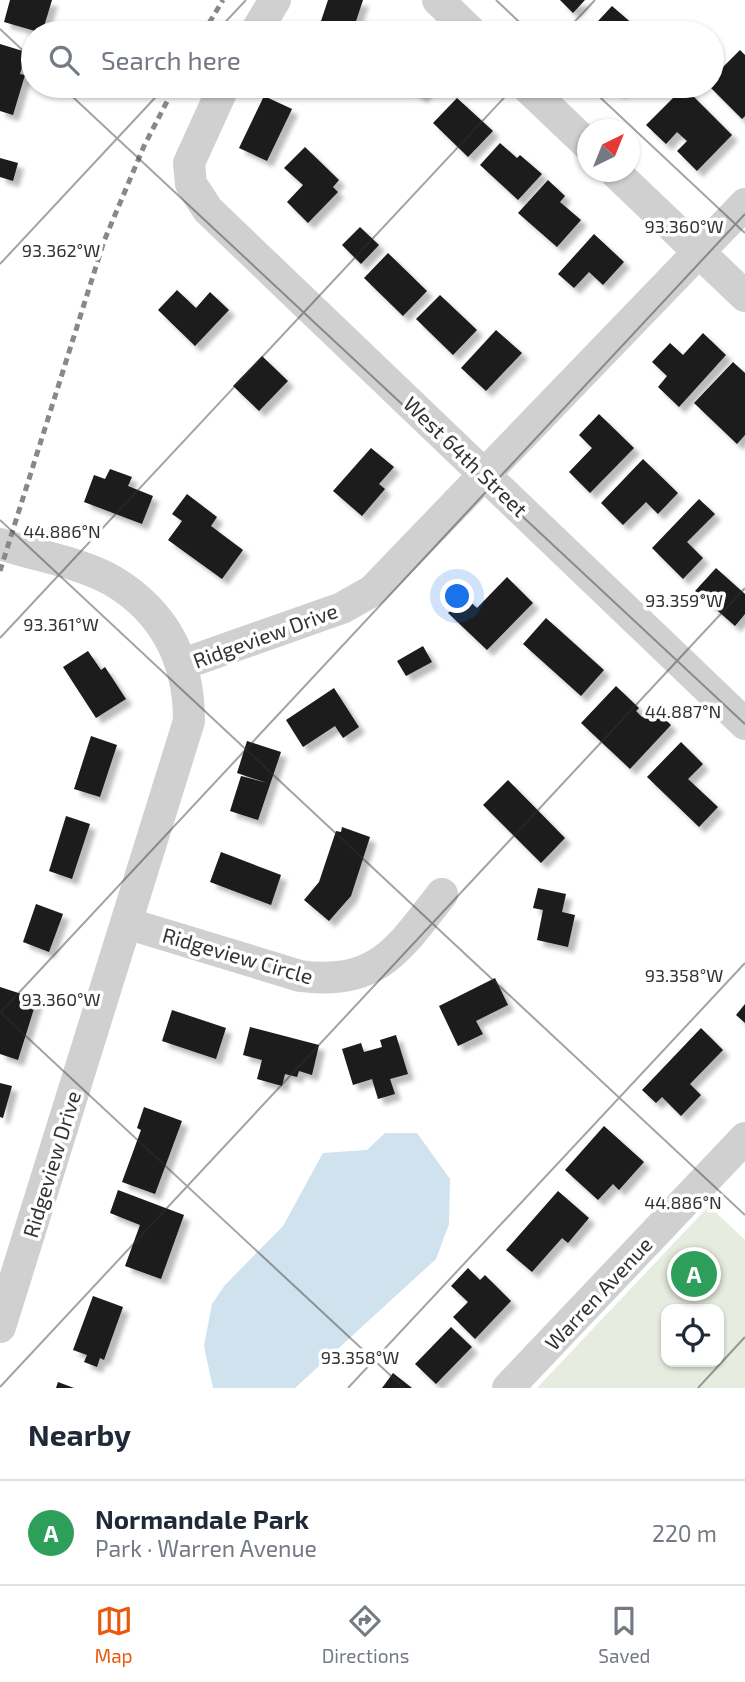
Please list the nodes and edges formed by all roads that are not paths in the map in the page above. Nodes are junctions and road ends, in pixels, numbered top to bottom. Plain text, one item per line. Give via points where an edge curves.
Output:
1 (275, 0) edge
2 (438, 0) edge
3 (262, 21) edge
4 (460, 21) edge
5 (219, 98) edge
6 (538, 98) edge
7 (577, 135) edge
8 (626, 182) edge
9 (745, 204) edge
10 (699, 252) junction
11 (745, 296) edge
12 (485, 474) junction
13 (0, 544) edge
14 (183, 664) junction
15 (745, 724) edge
16 (442, 894) dead end
17 (126, 923) junction
18 (745, 1138) edge
19 (0, 1327) edge
20 (508, 1388) edge

1 - 3 street
2 - 4 street
5 - 12 street, West 64th Street via 189,163 191,184 208,211
6 - 7 street
8 - 10 street
9 - 10 street, Ridgeview Drive
10 - 11 street
10 - 12 street, Ridgeview Drive
12 - 14 street, Ridgeview Drive via 372,591 342,608
12 - 15 street, West 64th Street
13 - 14 street via 112,580 163,626
14 - 17 street, Ridgeview Drive via 190,721
16 - 17 street, Ridgeview Circle via 396,951 351,977 300,975
17 - 19 street, Ridgeview Drive
18 - 20 street, Warren Avenue

